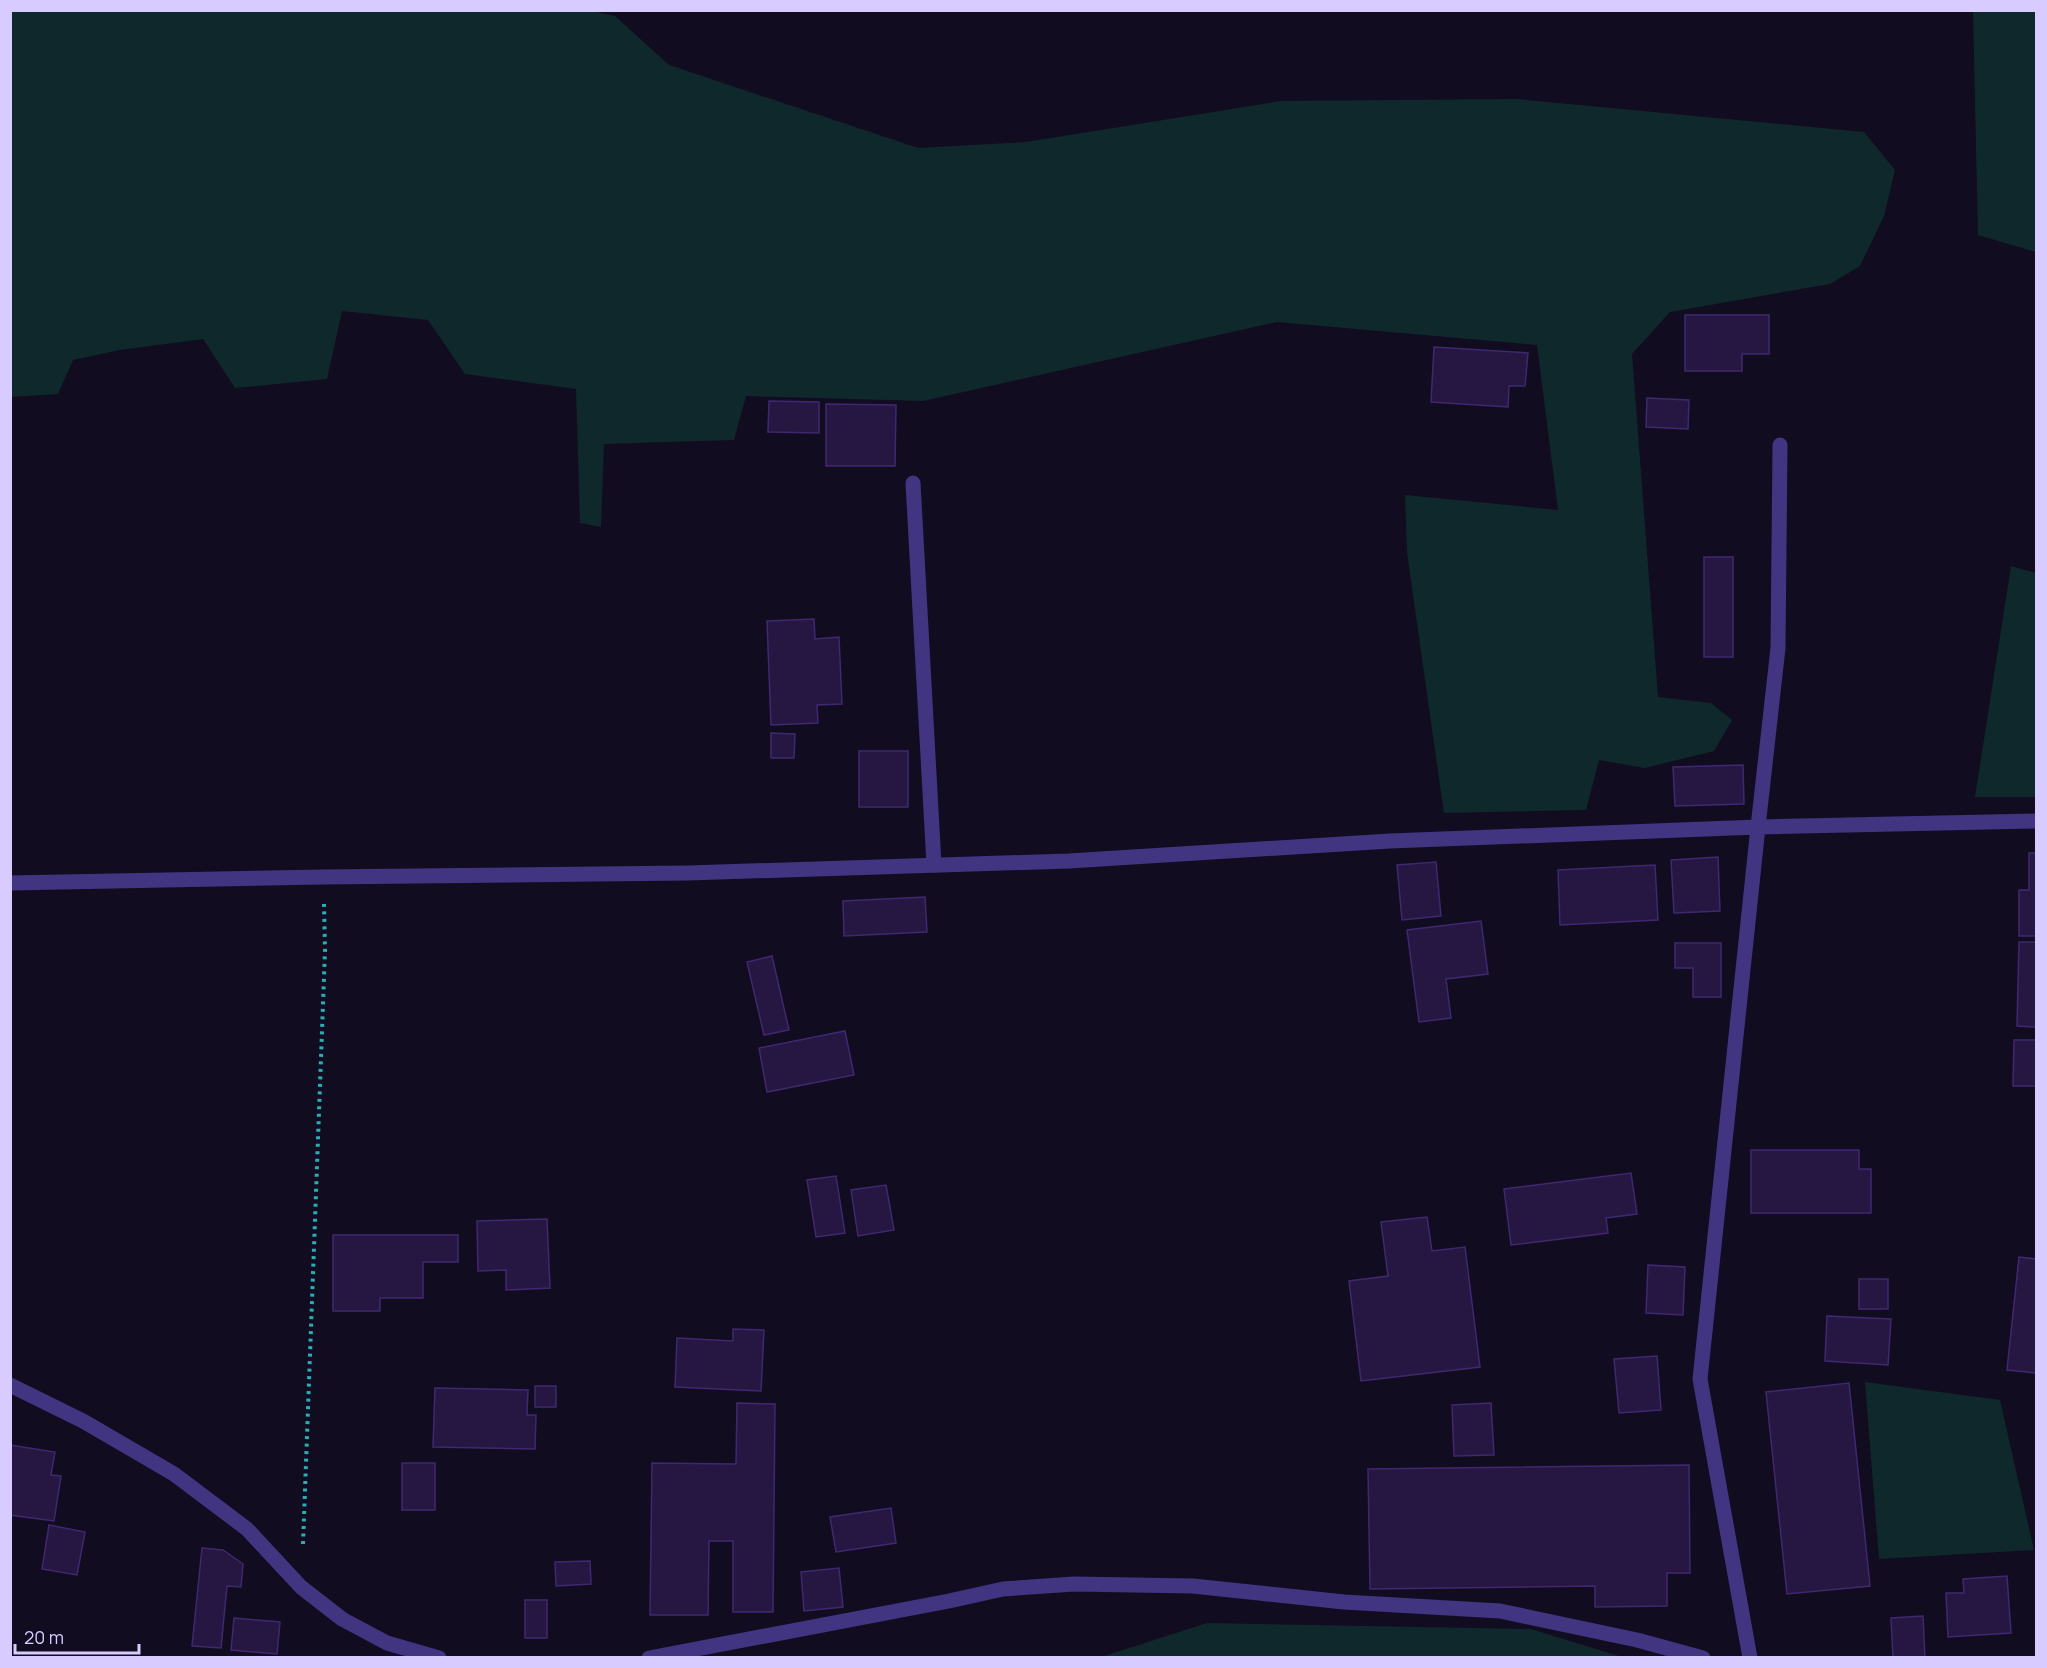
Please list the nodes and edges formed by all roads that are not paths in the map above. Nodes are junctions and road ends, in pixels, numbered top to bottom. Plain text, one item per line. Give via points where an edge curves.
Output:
1 (1780, 445) dead end
2 (913, 483) dead end
3 (2037, 821) edge
4 (1758, 827) junction
5 (934, 865) junction
6 (10, 883) edge
7 (10, 1385) edge
8 (439, 1658) edge
9 (649, 1658) edge
10 (1703, 1658) edge
11 (1750, 1658) edge

1 - 4 street via 1778,648
2 - 5 street
3 - 4 street
4 - 5 street
4 - 11 street via 1700,1379
5 - 6 street via 688,873
7 - 8 street via 174,1474 247,1529 302,1587 342,1619 387,1643
9 - 10 street via 1003,1588 1074,1584 1193,1587 1344,1602 1500,1611

